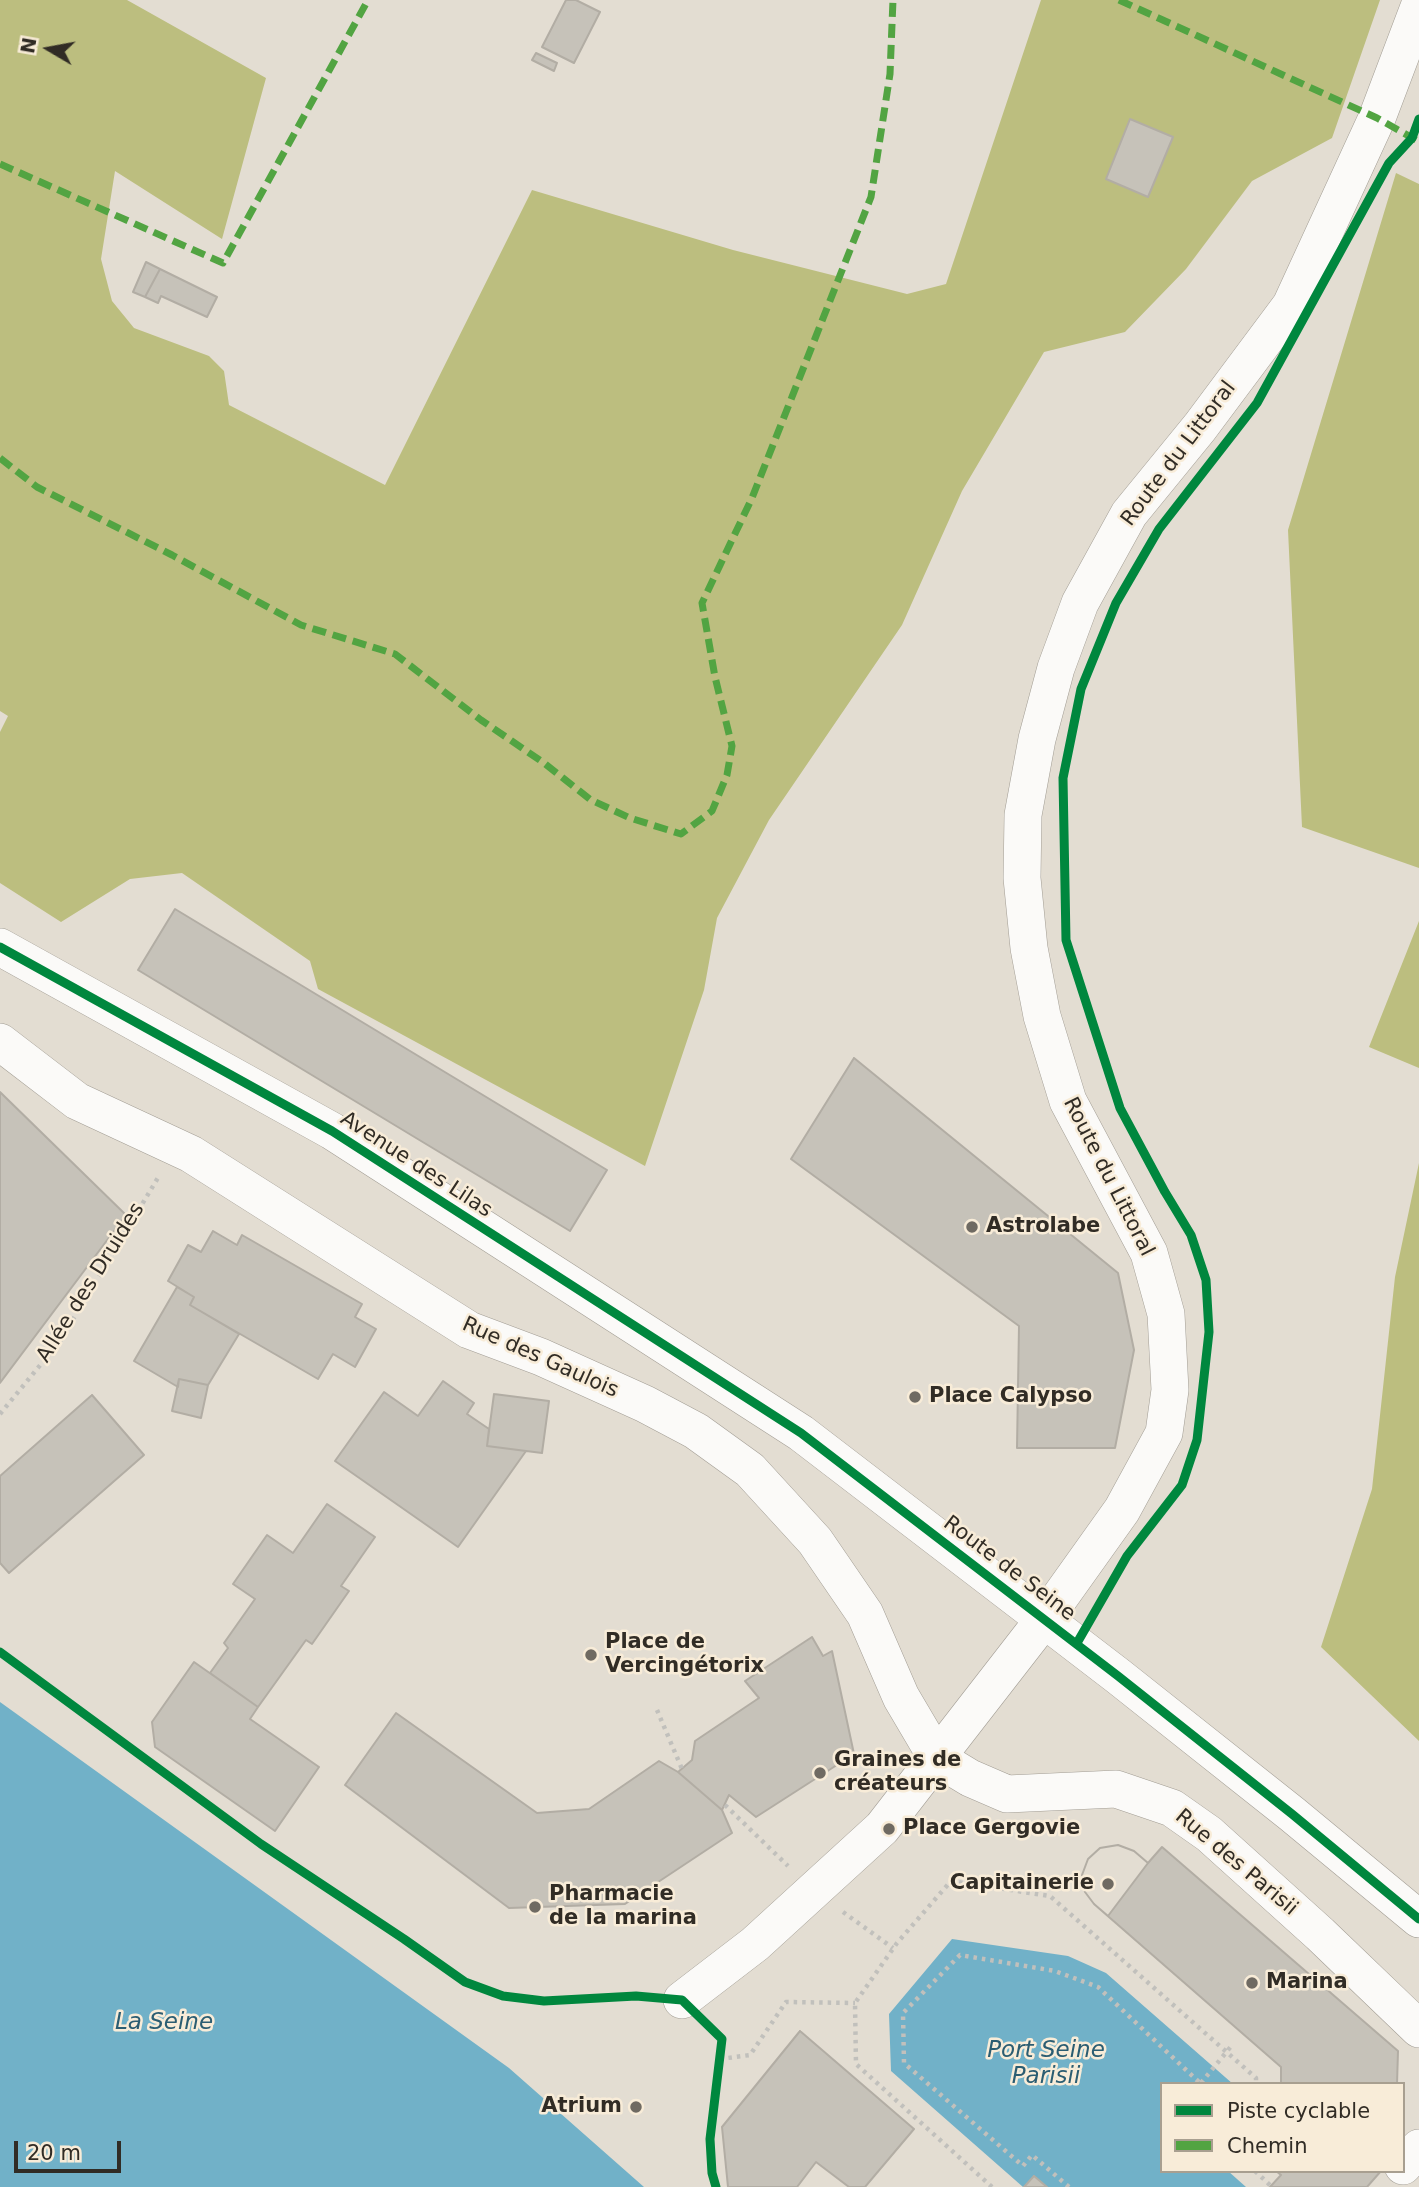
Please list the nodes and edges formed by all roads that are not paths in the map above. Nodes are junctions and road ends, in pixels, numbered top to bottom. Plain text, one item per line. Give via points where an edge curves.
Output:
1 (1419, 7) edge
2 (0, 947) edge
3 (0, 1042) edge
4 (801, 1433) joint
5 (1045, 1618) junction
6 (937, 1758) junction
7 (1419, 1919) edge
8 (682, 2000) dead end
9 (1419, 2029) edge
10 (1419, 2148) edge
11 (1405, 2164) edge
12 (1397, 2173) edge
13 (1386, 2187) edge

1 - 5 street, Route du Littoral via 1377,118 1291,305 1129,514 1080,603 1037,739 1023,815 1022,878 1042,1016 1068,1101 1150,1253 1166,1314 1170,1390 1164,1433 1122,1510
2 - 4 street, Avenue des Lilas via 332,1131
3 - 6 street, Rue des Gaulois via 77,1101 191,1154 469,1330 645,1404 696,1431 750,1470 815,1541 866,1614 901,1697
4 - 5 street, Route de Seine
5 - 6 street, Route du Littoral
5 - 7 street, Route de Seine
6 - 8 street, Route du Littoral via 882,1828 755,1944
6 - 9 street, Rue des Parisii via 1007,1794 1116,1790 1172,1808 1250,1871
10 - 11 street
12 - 13 street

